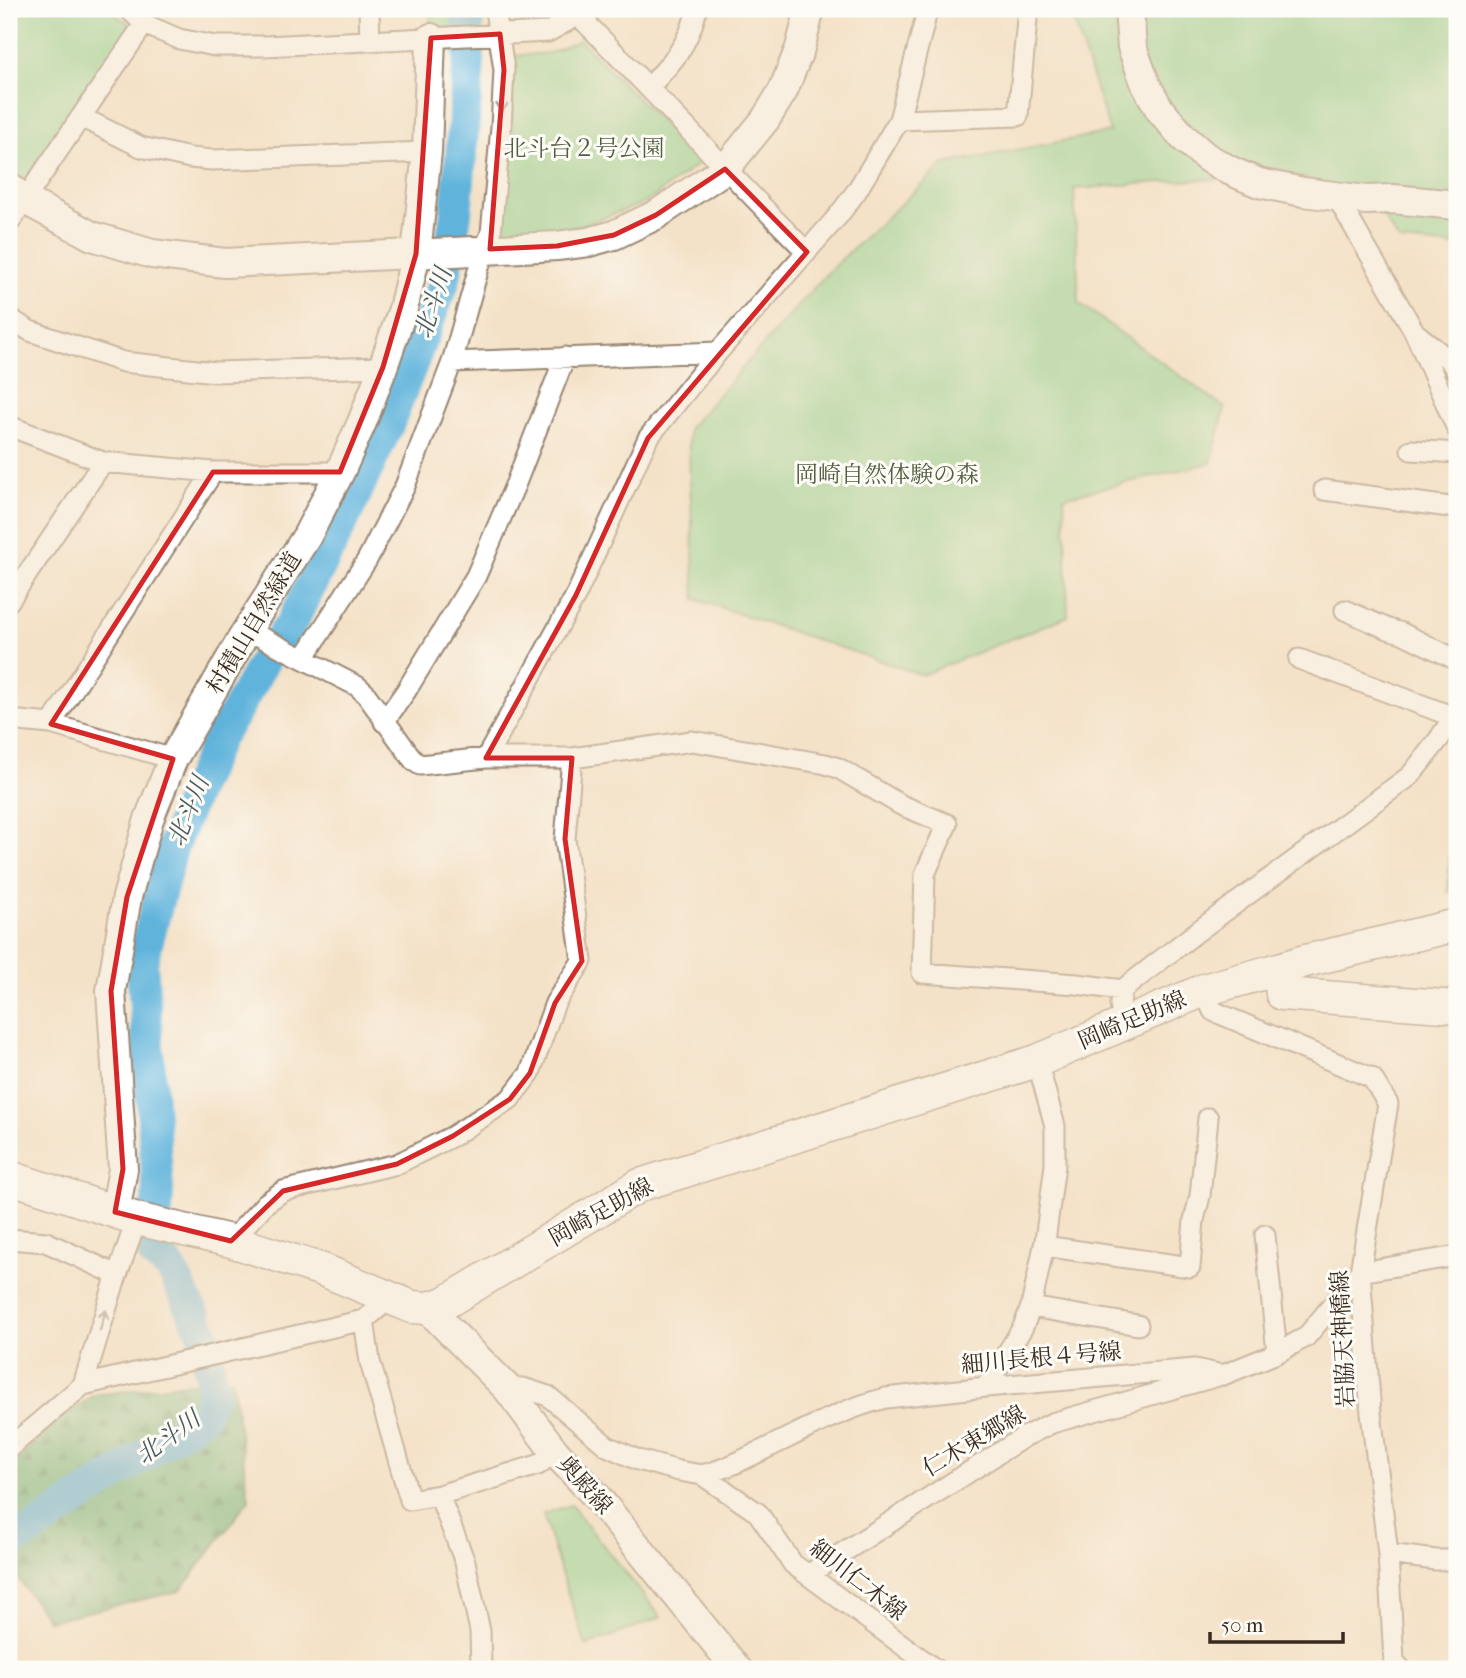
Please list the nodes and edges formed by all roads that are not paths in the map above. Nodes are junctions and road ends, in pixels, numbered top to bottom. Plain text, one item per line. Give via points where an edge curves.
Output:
1 (129, 9) edge
2 (369, 9) edge
3 (495, 9) edge
4 (697, 9) edge
5 (810, 9) edge
6 (926, 9) edge
7 (1028, 9) edge
8 (1129, 9) edge
9 (579, 12) edge
10 (144, 24) junction
11 (493, 35) junction
12 (437, 38) junction
13 (370, 41) junction
14 (649, 87) junction
15 (81, 117) junction
16 (899, 120) junction
17 (427, 152) junction
18 (725, 169) junction
19 (17, 193) edge
20 (1336, 196) junction
21 (1457, 205) edge
22 (9, 223) edge
23 (479, 250) junction
24 (807, 251) junction
25 (422, 253) junction
26 (9, 318) edge
27 (1414, 331) junction
28 (718, 352) junction
29 (565, 357) junction
30 (452, 362) junction
31 (383, 367) junction
32 (1457, 371) edge
33 (9, 426) edge
34 (1457, 429) edge
35 (1411, 450) dead end
36 (1457, 453) edge
37 (103, 462) junction
38 (213, 472) junction
39 (340, 472) junction
40 (1324, 490) dead end
41 (1457, 508) edge
42 (9, 601) edge
43 (1345, 610) dead end
44 (252, 632) junction
45 (298, 655) junction
46 (1299, 659) dead end
47 (1457, 660) edge
48 (1456, 715) edge
49 (9, 720) edge
50 (384, 722) junction
51 (51, 724) junction
52 (486, 758) junction
53 (572, 758) junction
54 (173, 759) junction
55 (1457, 925) edge
56 (1279, 969) junction
57 (1122, 990) junction
58 (1204, 990) junction
59 (1457, 1007) edge
60 (1124, 1023) junction
61 (1037, 1061) junction
62 (1208, 1118) dead end
63 (9, 1177) edge
64 (141, 1220) junction
65 (1265, 1235) dead end
66 (9, 1239) edge
67 (231, 1241) junction
68 (1044, 1246) junction
69 (1457, 1256) edge
70 (1360, 1272) junction
71 (117, 1275) junction
72 (392, 1297) junction
73 (426, 1307) junction
74 (1031, 1307) junction
75 (364, 1320) junction
76 (1138, 1325) dead end
77 (1277, 1353) junction
78 (1223, 1375) junction
79 (83, 1385) junction
80 (986, 1387) junction
81 (507, 1388) junction
82 (9, 1448) edge
83 (555, 1452) junction
84 (702, 1475) junction
85 (439, 1495) junction
86 (1388, 1554) junction
87 (1457, 1560) edge
88 (809, 1574) junction
89 (481, 1669) edge
90 (737, 1669) edge
91 (935, 1669) edge
92 (1401, 1669) edge

1 - 10 street
2 - 13 street
3 - 11 street
4 - 14 street via 681,50
5 - 18 street via 783,91
6 - 16 street
7 - 16 street via 1018,116
8 - 20 street via 1132,47 1146,85 1183,137 1206,157 1259,183
9 - 11 street via 548,32
9 - 14 street
10 - 13 street via 179,39 215,46
10 - 15 street
11 - 12 street
11 -> 23 street via 504,70 501,127 491,233
12 - 13 street
12 - 17 street, 村積山自然緑道
14 - 18 street
15 - 17 street via 141,147 190,158
15 - 19 street
16 - 24 street via 856,192
17 - 25 street, 村積山自然緑道
18 - 23 street via 656,215 614,235 557,246
18 - 24 street
19 - 22 street
19 - 25 street via 92,236 152,254 225,263
20 - 21 street
20 - 27 street
23 - 25 street
23 - 30 street
24 - 28 street
25 - 31 street, 村積山自然緑道
26 - 31 street via 30,331 123,362 216,372
27 - 32 street
27 - 34 street
28 - 29 street
28 - 52 street via 648,438 576,595
29 - 30 street
29 - 50 street via 476,576
30 - 45 street via 405,486 367,560
31 - 39 street, 村積山自然緑道
33 - 37 street
35 - 36 street
37 - 38 street
37 - 42 street
38 - 39 street
38 - 51 street
39 - 44 street, 村積山自然緑道
40 - 41 street
43 - 47 street
44 - 45 street
44 - 54 street, 村積山自然緑道
45 - 50 street via 357,686
46 - 48 street
48 - 57 street via 1410,776
49 - 51 street
50 - 52 street via 420,765
51 - 54 street
52 - 53 street
53 - 57 street via 692,741 838,768 901,805 947,824 925,874 922,973
53 - 67 street via 565,839 582,961 555,1003 530,1073 510,1098 453,1136 397,1164 283,1191
54 - 64 street, 村積山自然緑道 via 149,819 127,897 111,991 123,1169
55 - 56 main road, 岡崎足助線
56 - 58 main road, 岡崎足助線
56 - 59 main road via 1282,994
57 - 60 street
58 - 60 main road, 岡崎足助線
58 - 70 street, 岩脇天神橋線 via 1213,1012 1372,1078 1388,1104
60 - 61 main road, 岡崎足助線
61 - 68 street via 1055,1126 1055,1166
61 - 73 main road, 岡崎足助線 via 640,1185 445,1303
62 - 68 street via 1190,1267
63 - 64 main road
64 - 67 main road
64 - 71 street
65 - 77 street
66 - 71 street via 46,1242
67 - 72 main road
68 - 74 street
69 - 70 street
70 - 77 street via 1306,1337
70 - 86 street, 岩脇天神橋線
79 -> 71 street
72 - 73 main road via 412,1307
72 - 75 street
73 - 81 street, 奥殿線
74 - 76 street
74 - 80 street
75 - 79 street
75 - 85 street via 370,1362 407,1496 413,1501
77 - 78 street
78 - 80 street, 細川長根４号線 via 1195,1369
78 - 88 street, 仁木東郷線 via 1052,1423
79 - 82 street
80 - 84 street, 細川長根４号線 via 872,1401 723,1470
81 - 83 street, 奥殿線
81 - 84 street, 細川仁木線 via 548,1396 607,1446 638,1460
83 - 85 street via 538,1465
83 - 90 street, 奥殿線
84 - 88 street, 細川仁木線 via 758,1513 793,1564
85 - 89 street via 465,1562 480,1631
86 - 87 street
86 - 92 street, 岩脇天神橋線 via 1394,1661
88 - 91 street, 細川仁木線

